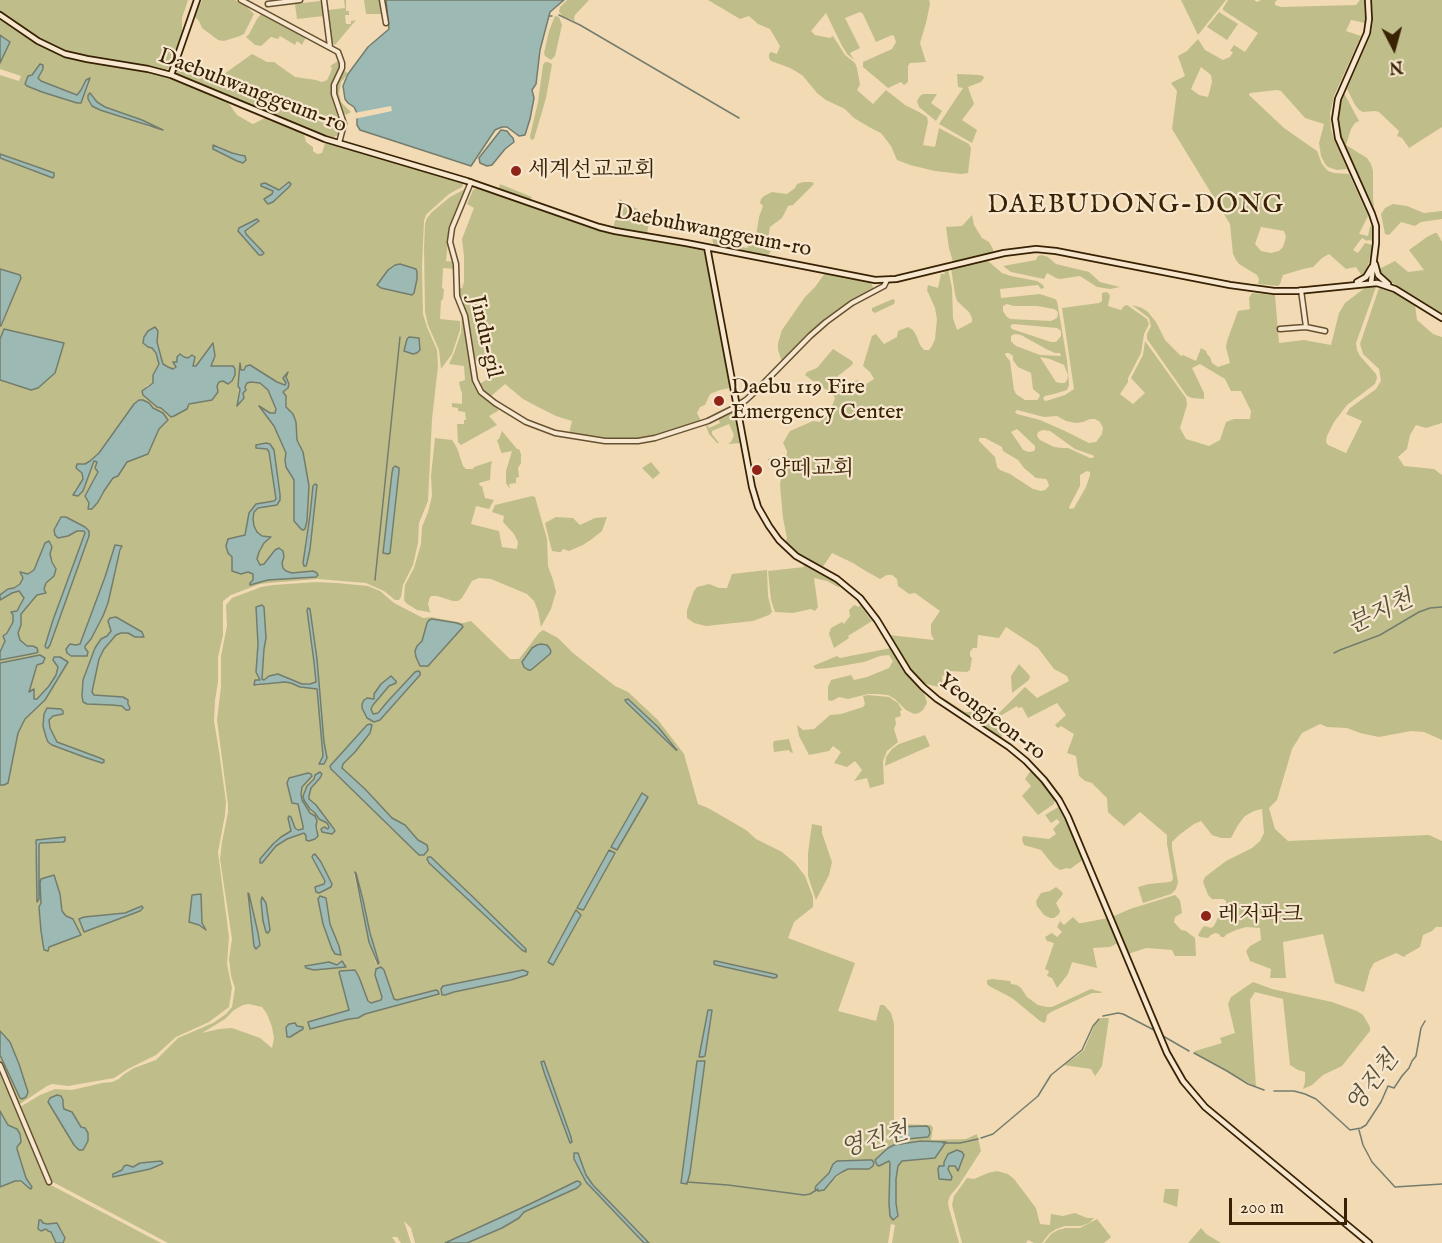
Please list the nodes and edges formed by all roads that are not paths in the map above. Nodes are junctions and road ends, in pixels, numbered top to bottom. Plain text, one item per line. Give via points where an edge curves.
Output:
1 (197, 0) edge
2 (241, 0) edge
3 (300, 0) edge
4 (324, 0) edge
5 (382, 0) edge
6 (1368, 0) edge
7 (268, 2) edge
8 (269, 14) junction
9 (0, 15) edge
10 (386, 23) dead end
11 (330, 48) junction
12 (171, 75) junction
13 (339, 143) junction
14 (471, 182) junction
15 (707, 247) junction
16 (1374, 262) junction
17 (887, 280) junction
18 (1371, 283) junction
19 (1353, 285) junction
20 (1390, 286) junction
21 (1301, 290) junction
22 (1442, 318) edge
23 (1306, 327) junction
24 (1280, 329) dead end
25 (1325, 331) dead end
26 (736, 406) junction
27 (0, 1065) edge
28 (49, 1182) dead end
29 (1369, 1243) edge

1 - 12 street
2 - 8 street
3 - 7 street
4 - 11 street
5 - 10 street
6 - 16 street via 1367,33 1338,99 1335,119 1338,138 1375,223
7 - 8 street
8 - 11 street
9 - 12 street, Daebuhwanggeum-ro via 65,54
11 - 13 street via 338,52 342,63 334,84 344,124
12 - 13 street, Daebuhwanggeum-ro
13 - 14 street, Daebuhwanggeum-ro
14 - 15 street, Daebuhwanggeum-ro via 599,227
14 - 26 street, Jindu-gil via 450,242 475,380 489,399 549,432 623,441 647,440 693,426
15 - 17 street, Daebuhwanggeum-ro
15 - 26 street, Yeongjeon-ro
16 - 18 street
16 - 19 street via 1366,277
16 - 20 street via 1378,275
17 - 21 street, Daebuhwanggeum-ro via 1036,249 1248,288
17 - 26 street, Jindu-gil via 884,286 835,315
18 - 19 street, Daebuhwanggeum-ro
18 - 20 street, Daebuhwanggeum-ro
19 - 21 street, Daebuhwanggeum-ro
20 - 22 street, Daebuhwanggeum-ro
21 - 23 street
23 - 24 street
23 - 25 street
26 - 29 street, Yeongjeon-ro via 754,494 773,533 796,556 837,579 860,598 923,687 1018,753 1053,790 1068,817 1167,1053 1187,1087 1205,1107
27 - 28 street

